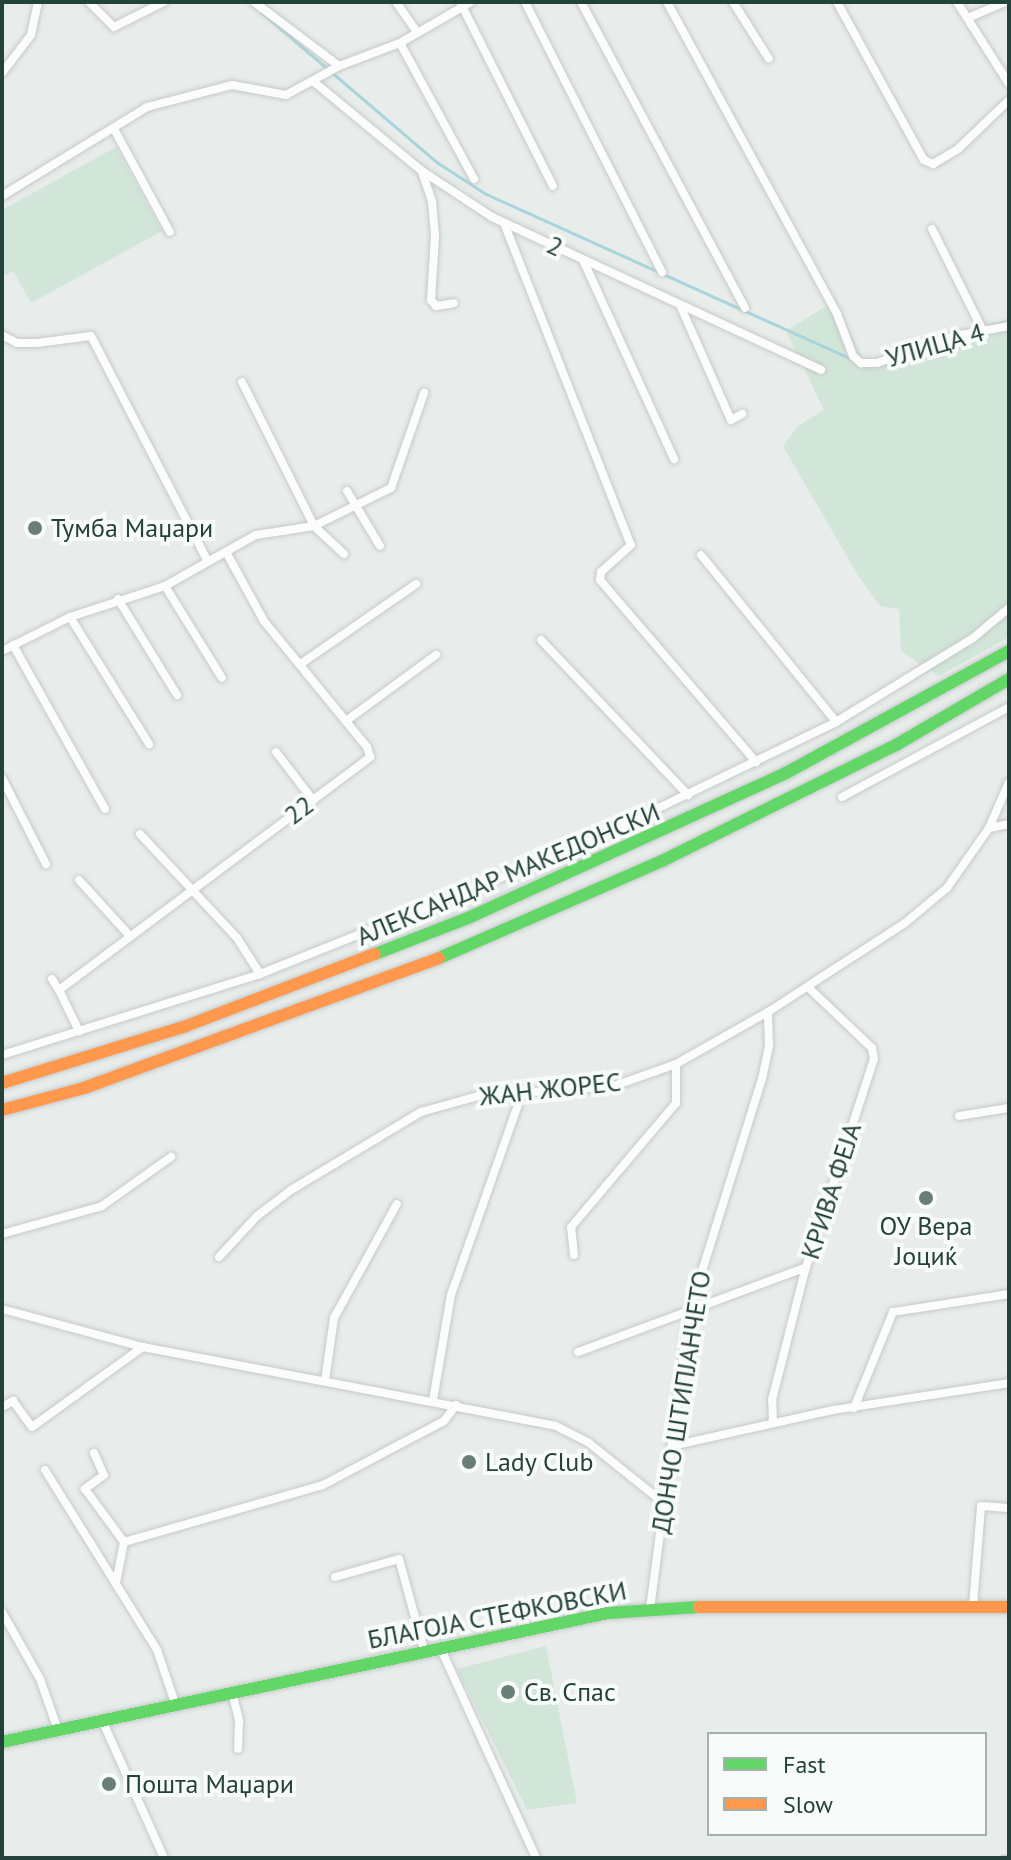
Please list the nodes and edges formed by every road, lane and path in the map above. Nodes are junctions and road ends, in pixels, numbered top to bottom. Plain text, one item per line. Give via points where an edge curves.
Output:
1 (38, 2) edge
2 (89, 2) edge
3 (164, 2) edge
4 (254, 2) edge
5 (396, 2) edge
6 (525, 2) edge
7 (581, 2) edge
8 (667, 2) edge
9 (733, 2) edge
10 (837, 2) edge
11 (957, 2) edge
12 (1005, 2) edge
13 (465, 4) edge
14 (968, 18) junction
15 (417, 32) junction
16 (400, 43) junction
17 (769, 59) dead end
18 (339, 66) junction
19 (2, 73) edge
20 (314, 82) junction
21 (1009, 84) edge
22 (1009, 100) edge
23 (114, 129) junction
24 (422, 171) junction
25 (474, 179) dead end
26 (553, 186) dead end
27 (2, 196) edge
28 (504, 223) junction
29 (932, 229) dead end
30 (170, 232) dead end
31 (583, 259) junction
32 (662, 272) dead end
33 (454, 303) dead end
34 (680, 304) junction
35 (745, 308) dead end
36 (1009, 326) edge
37 (982, 329) junction
38 (2, 335) edge
39 (821, 370) dead end
40 (242, 382) dead end
41 (424, 393) dead end
42 (742, 414) dead end
43 (674, 459) dead end
44 (347, 491) dead end
45 (356, 506) junction
46 (314, 526) junction
47 (380, 546) dead end
48 (226, 552) junction
49 (344, 554) dead end
50 (701, 555) dead end
51 (208, 562) junction
52 (416, 584) dead end
53 (165, 586) junction
54 (118, 599) junction
55 (1009, 608) edge
56 (70, 617) junction
57 (541, 640) dead end
58 (13, 645) junction
59 (2, 651) edge
60 (1009, 651) edge
61 (436, 655) dead end
62 (302, 663) junction
63 (222, 678) dead end
64 (1009, 679) edge
65 (177, 695) dead end
66 (1009, 707) edge
67 (346, 721) junction
68 (836, 722) junction
69 (149, 744) dead end
70 (276, 752) dead end
71 (756, 762) junction
72 (2, 778) edge
73 (1009, 782) edge
74 (688, 795) junction
75 (842, 797) dead end
76 (313, 800) junction
77 (105, 809) dead end
78 (1009, 824) edge
79 (989, 828) junction
80 (140, 834) dead end
81 (46, 864) dead end
82 (79, 880) dead end
83 (194, 890) junction
84 (130, 936) junction
85 (260, 974) junction
86 (52, 979) dead end
87 (808, 987) junction
88 (59, 990) junction
89 (768, 1012) junction
90 (79, 1031) junction
91 (2, 1055) edge
92 (676, 1064) junction
93 (2, 1083) edge
94 (521, 1096) junction
95 (1009, 1108) edge
96 (2, 1110) edge
97 (959, 1116) dead end
98 (171, 1157) dead end
99 (397, 1204) dead end
100 (2, 1234) edge
101 (574, 1255) dead end
102 (219, 1257) dead end
103 (806, 1267) junction
104 (1009, 1294) edge
105 (2, 1309) edge
106 (689, 1313) junction
107 (143, 1347) junction
108 (578, 1352) dead end
109 (325, 1381) junction
110 (1009, 1383) edge
111 (433, 1400) junction
112 (456, 1405) junction
113 (2, 1407) edge
114 (854, 1408) junction
115 (773, 1423) junction
116 (672, 1446) junction
117 (94, 1453) dead end
118 (45, 1470) dead end
119 (664, 1503) junction
120 (1009, 1508) edge
121 (124, 1542) junction
122 (335, 1577) dead end
123 (117, 1579) junction
124 (973, 1606) junction
125 (1009, 1607) edge
126 (650, 1609) junction
127 (2, 1612) edge
128 (440, 1647) junction
129 (424, 1650) junction
130 (232, 1692) junction
131 (175, 1703) junction
132 (102, 1720) junction
133 (57, 1727) junction
134 (2, 1742) edge
135 (238, 1749) dead end
136 (164, 1858) edge
137 (536, 1858) edge

1 - 19 street via 31,35
2 - 3 street via 114,27
4 - 18 street
5 - 15 street
6 - 32 street
7 - 35 street
8 - 37 street, УЛИЦА 4 via 831,301 853,356 861,363
9 - 17 street
10 - 22 street via 924,160 933,164 958,149
11 - 14 street
12 - 14 street
13 - 15 street
13 - 26 street
14 - 21 street
15 - 16 street
16 - 18 street
16 - 25 street
18 - 20 street
20 - 23 street via 286,95 232,85 167,100
20 - 24 street, 2
23 - 27 street
23 - 30 street
24 - 28 street, 2
24 - 33 street via 432,201 431,300 436,306
28 - 31 street, 2
28 - 71 street via 631,545 601,572 600,580
29 - 37 street
31 - 34 street, 2
31 - 43 street
34 - 39 street, 2
34 - 42 street via 731,420
36 - 37 street, УЛИЦА 4
38 - 51 street via 17,343 91,336
40 - 46 street
41 - 45 street via 393,485
44 - 45 street
45 - 46 street
45 - 47 street
46 - 48 street via 267,531
46 - 49 street
48 - 51 street
48 - 62 street, 22 via 264,621
50 - 68 street
51 - 53 street
52 - 62 street
53 - 54 street
53 - 63 street
54 - 56 street
54 - 65 street
55 - 68 street via 973,638
56 - 58 street
56 - 69 street
57 - 74 street
58 - 59 street
58 - 77 street
60 - 93 street, АЛЕКСАНДАР МАКЕДОНСКИ via 786,773 468,918 186,1026
61 - 67 street
62 - 67 street, 22
64 - 96 street, АЛЕКСАНДАР МАКЕДОНСКИ via 896,745 662,861 443,957 84,1088
66 - 75 street
67 - 76 street, 22 via 370,757
68 - 71 street
70 - 76 street
71 - 74 street
72 - 81 street
73 - 79 street, ЖАН ЖОРЕС
74 - 85 street via 465,895
76 - 83 street, 22
78 - 79 street
79 - 87 street, ЖАН ЖОРЕС via 947,888 905,923
80 - 83 street
82 - 84 street
83 - 84 street, 22
83 - 85 street via 237,938
84 - 88 street, 22
85 - 90 street
86 - 88 street
87 - 89 street, ЖАН ЖОРЕС
87 - 103 street, КРИВА ФЕЈА via 874,1053
88 - 90 street
89 - 92 street, ЖАН ЖОРЕС
89 - 106 street, ДОНЧО ШТИПЈАНЧЕТО via 771,1027 762,1079
90 - 91 street
92 - 94 street, ЖАН ЖОРЕС via 614,1086
92 - 101 street via 676,1103 571,1227
94 - 102 street, ЖАН ЖОРЕС via 478,1096 421,1112 291,1190 257,1216
94 - 111 street via 451,1295
95 - 97 street
98 - 100 street via 102,1206
99 - 109 street via 334,1318
103 - 106 street
103 - 115 street, КРИВА ФЕЈА via 772,1400
104 - 114 street via 893,1312
105 - 107 street
106 - 108 street
106 - 116 street, ДОНЧО ШТИПЈАНЧЕТО
107 - 109 street
107 - 113 street via 32,1427 13,1401
109 - 111 street
110 - 114 street
111 - 112 street
112 - 119 street via 567,1430
112 - 121 street via 444,1421 323,1485
114 - 115 street
115 - 116 street
116 - 119 street, ДОНЧО ШТИПЈАНЧЕТО
117 - 121 street via 104,1475 85,1489
118 - 123 street via 95,1554
119 - 126 street, ДОНЧО ШТИПЈАНЧЕТО
120 - 124 street via 981,1506
121 - 123 street
122 - 129 street via 399,1559
123 - 131 street via 157,1650
124 - 125 street, БЛАГОЈА СТЕФКОВСКИ
124 - 126 street, БЛАГОЈА СТЕФКОВСКИ
126 - 128 street, БЛАГОЈА СТЕФКОВСКИ
127 - 133 street via 40,1679
128 - 129 street, БЛАГОЈА СТЕФКОВСКИ
128 - 137 street
129 - 130 street, БЛАГОЈА СТЕФКОВСКИ
130 - 131 street, БЛАГОЈА СТЕФКОВСКИ
130 - 135 street
131 - 132 street, БЛАГОЈА СТЕФКОВСКИ
132 - 133 street, БЛАГОЈА СТЕФКОВСКИ
132 - 136 street
133 - 134 street, БЛАГОЈА СТЕФКОВСКИ

